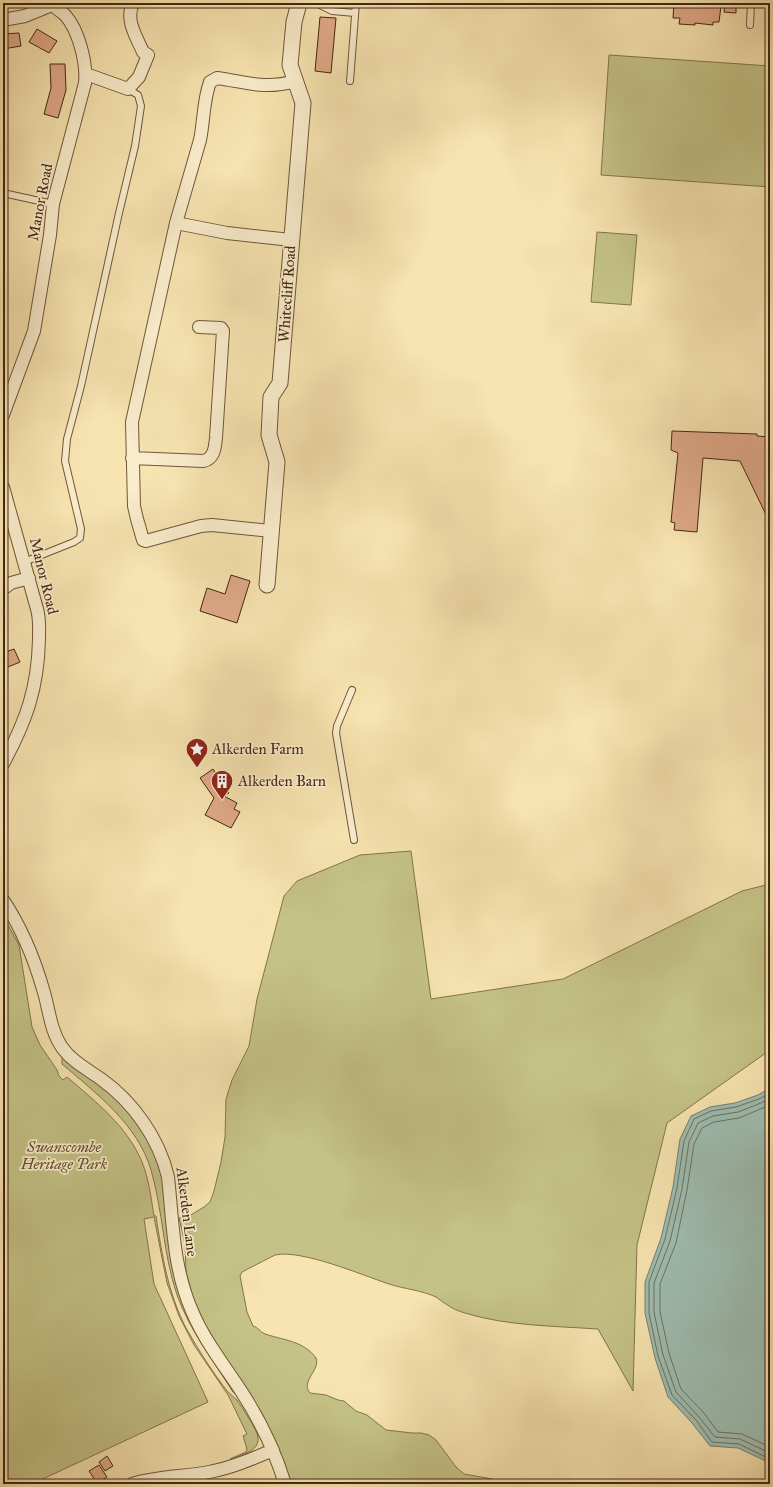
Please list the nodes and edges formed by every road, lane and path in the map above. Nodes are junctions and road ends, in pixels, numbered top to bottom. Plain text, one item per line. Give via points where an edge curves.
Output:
1 (133, 3) edge
2 (299, 3) edge
3 (316, 3) edge
4 (356, 3) edge
5 (751, 3) edge
6 (51, 4) edge
7 (355, 13) junction
8 (3, 20) edge
9 (750, 25) dead end
10 (86, 74) junction
11 (295, 81) junction
12 (350, 81) dead end
13 (128, 89) junction
14 (3, 193) edge
15 (53, 204) junction
16 (176, 223) junction
17 (291, 240) junction
18 (199, 327) dead end
19 (3, 415) edge
20 (132, 458) junction
21 (3, 487) edge
22 (271, 531) junction
23 (24, 562) junction
24 (29, 578) junction
25 (267, 585) dead end
26 (3, 589) edge
27 (352, 690) dead end
28 (3, 764) edge
29 (354, 840) dead end
30 (3, 900) edge
31 (273, 1450) junction
32 (209, 1478) edge
33 (132, 1484) edge
34 (285, 1484) edge

1 - 13 street via 131,25 143,52 148,55 139,77
2 - 11 street, Whitecliff Road via 294,22 290,65
3 - 7 lane via 332,11
4 - 7 lane
5 - 9 lane
6 - 8 street via 25,16
6 - 10 street, Manor Road via 65,15 74,31 82,51
7 - 12 lane
10 - 13 street
10 - 15 street, Manor Road via 83,94
11 - 16 street via 271,86 217,78 212,81 203,112 200,140
11 - 17 street, Whitecliff Road via 303,103
13 - 23 lane via 138,95 141,106 135,146 67,440 65,461 81,529 80,538
14 - 15 lane
15 - 19 street, Manor Road via 34,330
16 - 17 street via 227,233
16 - 20 street via 132,416
17 - 22 street, Whitecliff Road via 280,383 271,397 269,435 277,462
18 - 20 street via 221,328 224,331 215,450 209,459 203,461
20 - 22 street via 134,506 143,540 212,525
21 - 23 street, Manor Road
22 - 25 street, Whitecliff Road
23 - 24 street, Manor Road
24 - 26 street via 14,582
24 - 28 street, Manor Road via 39,619 36,676 24,722
27 - 29 lane via 336,733
30 - 31 street, Alkerden Lane via 33,960 45,994 52,1027 60,1044 75,1061 120,1095 141,1120 157,1145 168,1177 176,1259 189,1304 204,1335 255,1413
31 - 32 street
31 - 34 street, Alkerden Lane
32 - 33 street via 158,1478

